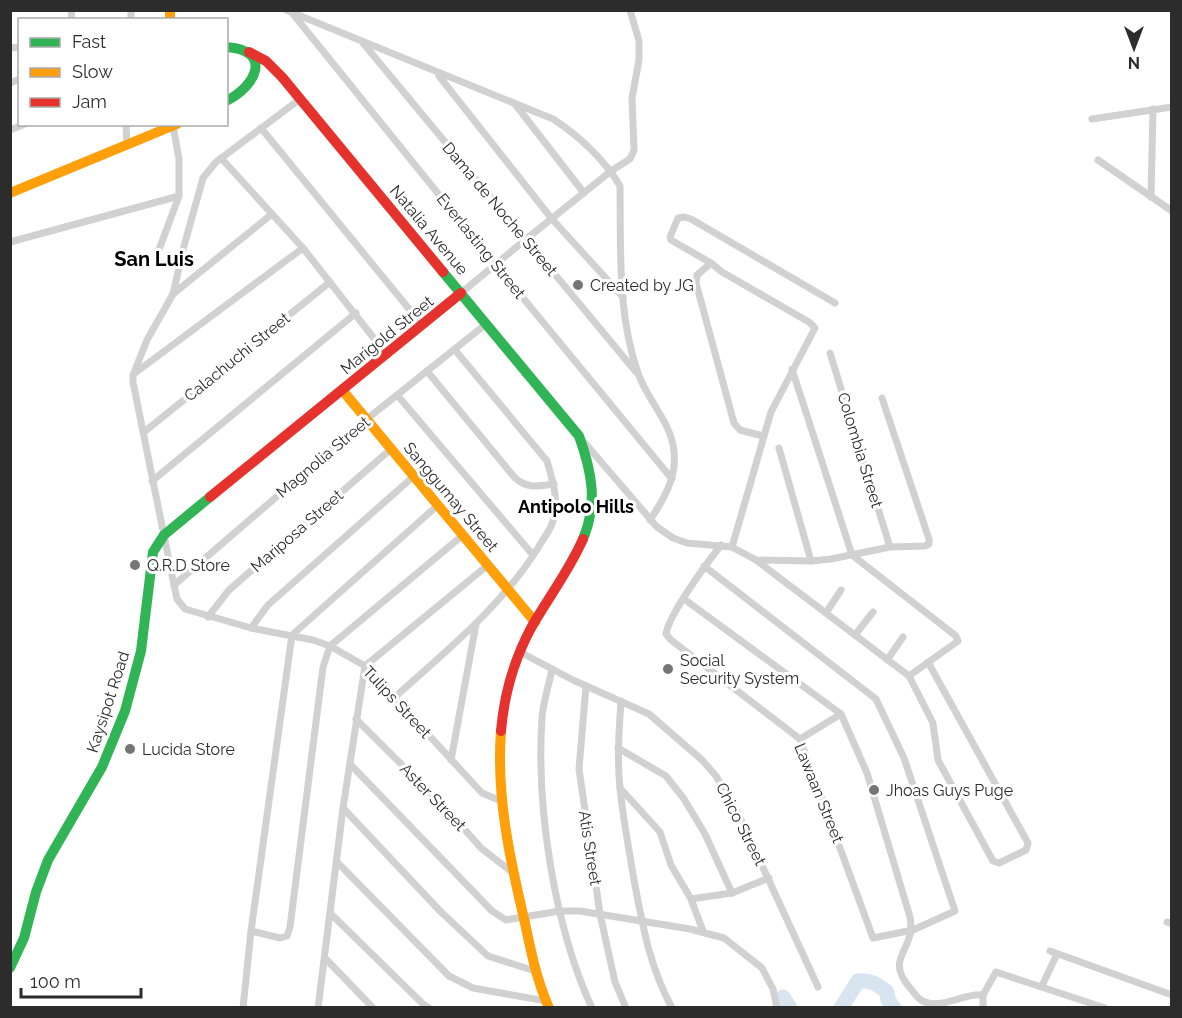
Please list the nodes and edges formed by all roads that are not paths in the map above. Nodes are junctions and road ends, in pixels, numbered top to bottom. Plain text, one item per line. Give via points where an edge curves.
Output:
1 (630, 10) edge
2 (289, 11) edge
3 (361, 42) junction
4 (228, 47) edge
5 (249, 52) junction
6 (438, 74) junction
7 (300, 99) junction
8 (228, 100) edge
9 (513, 102) junction
10 (1172, 107) edge
11 (1153, 109) junction
12 (1092, 119) dead end
13 (126, 126) edge
14 (173, 126) edge
15 (175, 126) edge
16 (261, 128) junction
17 (128, 146) junction
18 (221, 158) junction
19 (1098, 160) dead end
20 (611, 171) junction
21 (10, 193) edge
22 (584, 193) junction
23 (179, 196) junction
24 (1151, 197) junction
25 (1172, 211) edge
26 (272, 214) junction
27 (552, 219) junction
28 (525, 240) junction
29 (10, 242) edge
30 (303, 248) junction
31 (157, 255) dead end
32 (711, 262) junction
33 (495, 264) junction
34 (330, 282) junction
35 (461, 293) junction
36 (173, 294) junction
37 (623, 297) junction
38 (835, 303) dead end
39 (356, 313) junction
40 (486, 324) junction
41 (423, 326) junction
42 (455, 350) junction
43 (830, 353) dead end
44 (387, 355) junction
45 (792, 369) junction
46 (427, 371) junction
47 (133, 375) junction
48 (638, 375) junction
49 (343, 391) junction
50 (398, 396) junction
51 (882, 398) dead end
52 (367, 420) junction
53 (144, 432) junction
54 (579, 436) junction
55 (762, 436) junction
56 (779, 448) dead end
57 (391, 449) junction
58 (414, 476) junction
59 (672, 479) junction
60 (152, 482) junction
61 (554, 484) junction
62 (438, 505) junction
63 (650, 520) junction
64 (463, 535) junction
65 (164, 536) junction
66 (721, 545) junction
67 (732, 547) junction
68 (890, 547) junction
69 (533, 555) junction
70 (852, 555) junction
71 (756, 560) junction
72 (811, 561) junction
73 (488, 565) junction
74 (704, 566) junction
75 (174, 585) junction
76 (508, 590) junction
77 (841, 590) dead end
78 (684, 599) junction
79 (873, 612) dead end
80 (826, 613) junction
81 (208, 617) junction
82 (535, 622) junction
83 (476, 624) junction
84 (251, 628) junction
85 (292, 634) junction
86 (855, 636) junction
87 (903, 637) dead end
88 (330, 646) junction
89 (520, 652) junction
90 (887, 660) junction
91 (928, 662) junction
92 (365, 666) junction
93 (552, 669) junction
94 (909, 676) junction
95 (586, 686) junction
96 (395, 697) junction
97 (621, 701) junction
98 (841, 714) junction
99 (356, 719) junction
100 (800, 740) junction
101 (618, 748) junction
102 (451, 760) junction
103 (350, 764) junction
104 (620, 787) junction
105 (501, 801) junction
106 (343, 808) junction
107 (337, 862) junction
108 (513, 873) junction
109 (769, 878) junction
110 (732, 893) junction
111 (691, 899) junction
112 (560, 911) junction
113 (331, 914) junction
114 (600, 914) junction
115 (523, 918) junction
116 (642, 921) junction
117 (913, 930) junction
118 (251, 931) junction
119 (704, 932) junction
120 (326, 958) junction
121 (10, 968) edge
122 (536, 971) junction
123 (1042, 986) junction
124 (818, 987) dead end
125 (983, 995) junction
126 (1172, 995) edge
127 (547, 1004) edge
128 (243, 1008) edge
129 (318, 1008) edge
130 (374, 1008) edge
131 (429, 1008) edge
132 (592, 1008) edge
133 (626, 1008) edge
134 (672, 1008) edge
135 (777, 1008) edge
136 (983, 1008) edge
137 (1105, 1008) edge

1 - 20 street, Marigold Street via 639,41 632,98 634,150 630,159
2 - 3 street
2 - 33 street, Everlasting Street
3 - 6 street
3 - 28 street, Dama de Noche Street
4 - 5 street
5 - 7 street, Natalia Avenue via 266,61
5 - 8 street via 255,69 252,82
6 - 9 street
6 - 27 street
7 - 16 street
7 - 35 street, Natalia Avenue
9 - 20 street via 568,129
9 - 22 street
10 - 11 street
11 - 12 street
11 - 24 street
13 - 17 street
14 - 17 street
15 - 23 street
16 - 18 street
16 - 41 street
17 - 21 street
18 - 26 street
18 - 36 street via 203,178
19 - 24 street
20 - 22 street, Marigold Street
20 - 37 street via 620,186
22 - 27 street, Marigold Street
23 - 29 street
23 - 31 street
24 - 25 street
26 - 30 street
26 - 36 street
27 - 28 street, Marigold Street
27 - 37 street
28 - 33 street, Marigold Street
28 - 48 street, Dama de Noche Street
30 - 34 street
30 - 47 street
32 - 38 street via 671,240 678,218 691,219
32 - 45 street via 815,328
32 - 55 street via 696,280 734,423 740,430
33 - 35 street, Marigold Street
33 - 59 street, Everlasting Street
34 - 39 street
34 - 53 street, Calachuchi Street
35 - 40 street, Natalia Avenue
35 - 41 street, Marigold Street
36 - 47 street
37 - 48 street via 627,334
39 - 44 street
39 - 60 street
40 - 42 street, Magnolia Street
40 - 54 street, Natalia Avenue
41 - 44 street, Marigold Street
42 - 46 street, Magnolia Street
42 - 61 street via 547,461
43 - 68 street, Colombia Street
44 - 49 street, Marigold Street
45 - 55 street
45 - 70 street
46 - 50 street, Magnolia Street
46 - 61 street via 522,485
47 - 53 street
48 - 59 street via 675,451
49 - 52 street, Sanggumay Street
49 - 65 street, Marigold Street
50 - 52 street, Magnolia Street
50 - 69 street
51 - 68 street via 929,539 925,546
52 - 57 street, Sanggumay Street
52 - 75 street, Magnolia Street
53 - 60 street
54 - 63 street
54 - 82 street via 591,474 590,521 581,549
55 - 67 street
56 - 72 street
57 - 58 street, Sanggumay Street
57 - 81 street, Mariposa Street via 229,590
58 - 62 street, Sanggumay Street
58 - 84 street via 268,605
59 - 63 street
60 - 65 street
61 - 69 street via 553,524
62 - 64 street, Sanggumay Street
62 - 85 street
63 - 66 street via 673,538 687,543
64 - 73 street, Sanggumay Street
64 - 88 street
65 - 75 street
65 - 121 street, Kaysipot Road via 153,552 141,651 124,711 102,766 48,860 24,938
66 - 67 street
66 - 74 street
67 - 71 street
68 - 70 street
69 - 76 street
70 - 72 street
70 - 91 street via 956,636 956,644
71 - 72 street
71 - 80 street
73 - 76 street, Sanggumay Street
73 - 92 street
74 - 78 street
74 - 117 street via 876,699 904,758 955,911
75 - 81 street, Tulips Street via 177,599 185,609
76 - 82 street, Sanggumay Street
76 - 83 street
77 - 80 street
78 - 98 street
78 - 100 street, Lawaan Street via 666,634
79 - 86 street
80 - 86 street
81 - 84 street, Tulips Street
82 - 89 street
83 - 96 street
83 - 102 street
84 - 85 street, Tulips Street
85 - 88 street, Tulips Street
85 - 118 street
86 - 90 street
87 - 90 street
88 - 92 street, Tulips Street
88 - 118 street via 323,667 290,927 287,936 280,938
89 - 93 street, Chico Street
89 - 105 street via 507,691 501,730
90 - 94 street
91 - 94 street
91 - 94 street via 1028,843 1026,850 999,863 993,861 938,760 933,723
92 - 96 street, Tulips Street
92 - 99 street
93 - 95 street, Chico Street
93 - 112 street via 542,716 541,778
95 - 97 street, Chico Street
95 - 114 street, Atis Street via 579,770
96 - 102 street, Tulips Street
97 - 101 street
97 - 109 street, Chico Street via 649,714 716,776
98 - 100 street
98 - 117 street via 867,773
99 - 103 street
99 - 108 street, Aster Street via 481,848
100 - 117 street, Lawaan Street via 873,938
101 - 104 street
101 - 110 street via 666,776 705,834
102 - 105 street, Tulips Street via 482,793
103 - 106 street
103 - 115 street via 492,911 506,920
104 - 111 street via 660,832 671,865
104 - 116 street
105 - 108 street
106 - 107 street
106 - 122 street via 488,956
107 - 113 street
107 - 127 street via 449,976 473,988
108 - 115 street
109 - 110 street
109 - 124 street, Chico Street
110 - 111 street
111 - 119 street
112 - 114 street
112 - 115 street
112 - 132 street via 568,946
113 - 120 street
113 - 131 street
114 - 116 street
114 - 133 street, Atis Street via 615,982
115 - 122 street
116 - 119 street
116 - 134 street via 654,970
117 - 125 street via 898,965 900,977 920,999 929,1004
118 - 128 street
119 - 135 street via 724,938 762,968
120 - 129 street
120 - 130 street
122 - 127 street
123 - 125 street via 996,972
123 - 126 street via 1053,952
123 - 137 street
125 - 136 street

